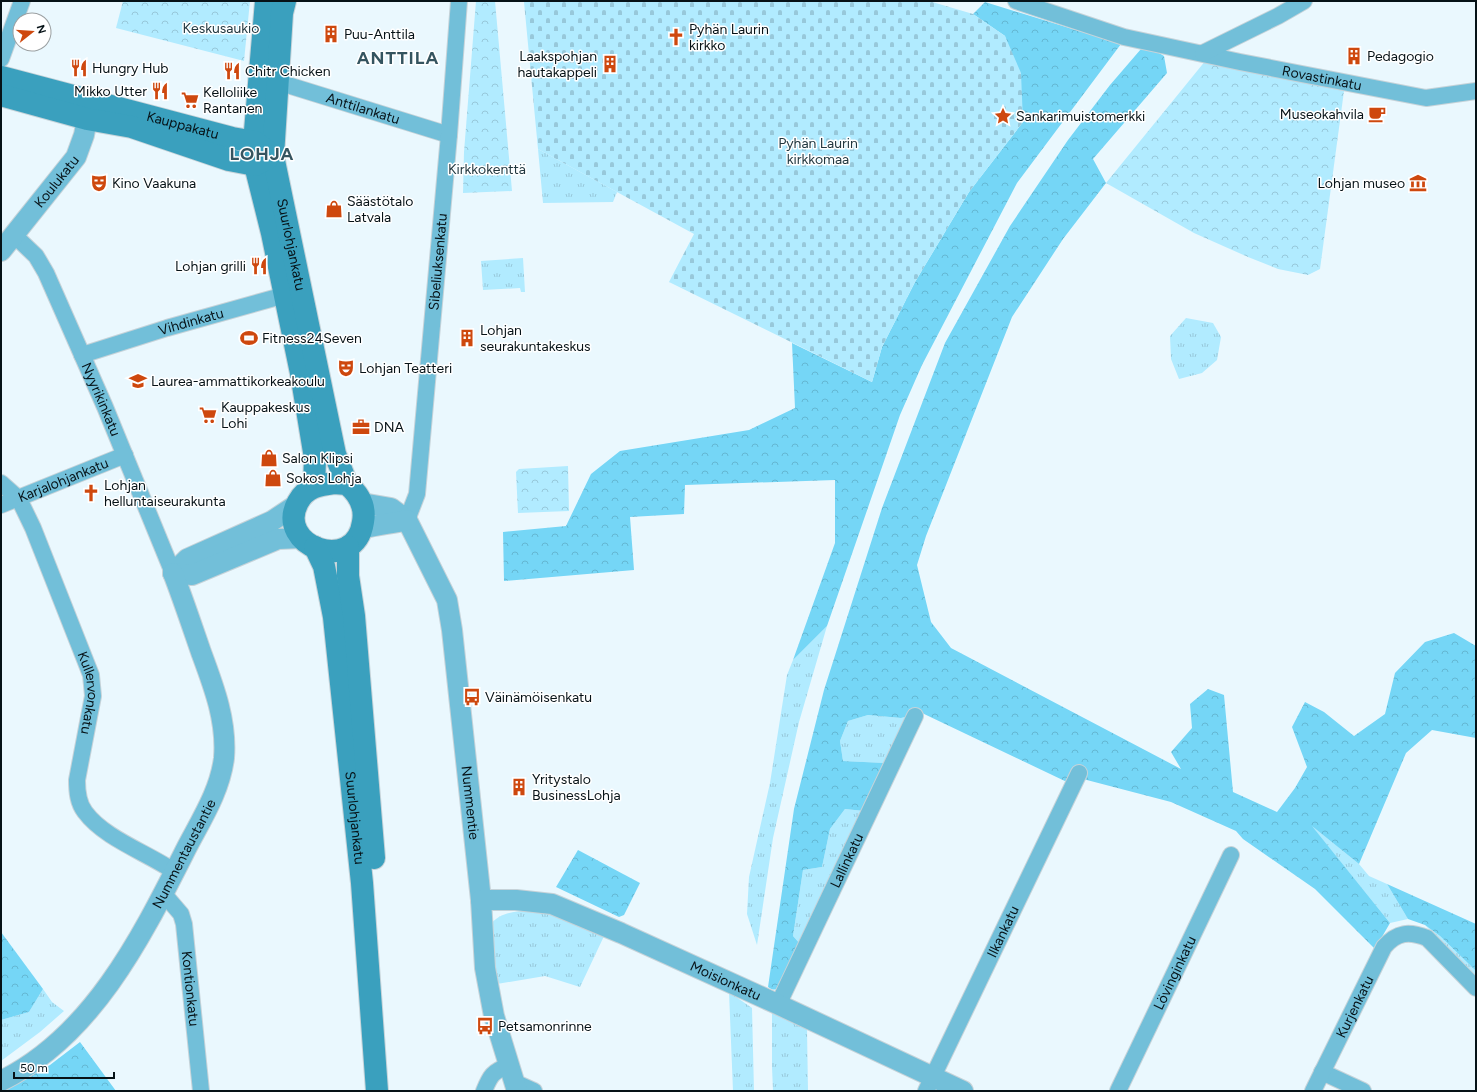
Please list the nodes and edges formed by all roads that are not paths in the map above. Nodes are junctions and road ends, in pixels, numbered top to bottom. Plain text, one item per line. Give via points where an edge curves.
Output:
1 (22, 1) edge
2 (266, 1) edge
3 (285, 1) edge
4 (459, 1) edge
5 (1016, 1) edge
6 (1304, 1) edge
7 (1036, 4) edge
8 (1203, 53) junction
9 (1, 59) edge
10 (1, 77) edge
11 (278, 82) junction
12 (1476, 90) edge
13 (1, 95) edge
14 (88, 110) junction
15 (449, 135) junction
16 (255, 142) junction
17 (264, 160) junction
18 (14, 235) junction
19 (1, 251) edge
20 (286, 295) junction
21 (89, 352) junction
22 (124, 455) junction
23 (1, 483) edge
24 (347, 484) junction
25 (314, 486) junction
26 (19, 499) junction
27 (362, 503) junction
28 (1, 505) edge
29 (296, 505) junction
30 (407, 520) junction
31 (362, 529) junction
32 (308, 543) junction
33 (348, 547) junction
34 (173, 573) junction
35 (916, 716) dead end
36 (1079, 773) dead end
37 (1231, 855) dead end
38 (175, 872) junction
39 (163, 893) junction
40 (481, 900) junction
41 (1476, 988) edge
42 (778, 1005) junction
43 (1322, 1072) junction
44 (513, 1080) edge
45 (1, 1082) edge
46 (930, 1084) edge
47 (201, 1091) edge
48 (377, 1091) edge
49 (391, 1091) edge
50 (484, 1091) edge
51 (534, 1091) edge
52 (963, 1091) edge
53 (1118, 1091) edge
54 (1313, 1091) edge
55 (1363, 1091) edge

1 - 9 street
2 - 16 main road, Suurlohjankatu
3 - 11 main road, Suurlohjankatu
4 - 15 street, Sibeliuksenkatu
5 - 7 street, Rovastinkatu
6 - 8 street
7 - 8 street, Rovastinkatu via 1124,37
8 - 12 street, Rovastinkatu via 1426,98
10 - 14 main road, Kauppakatu
11 - 15 street, Anttilankatu
11 - 17 main road, Suurlohjankatu
13 - 14 main road, Kauppakatu
14 - 16 main road, Kauppakatu
14 - 17 main road, Kauppakatu via 229,160
14 - 18 street, Koulukatu via 76,157
15 - 30 street, Sibeliuksenkatu via 417,494
16 - 17 main road, Suurlohjankatu
17 - 20 main road, Suurlohjankatu
17 - 24 main road, Suurlohjankatu via 335,454
18 - 19 street, Koulukatu
18 - 21 street, Nyyrikinkatu via 27,246 42,267
20 - 21 street, Vihdinkatu
20 - 25 main road, Suurlohjankatu via 314,444
21 - 22 street, Nyyrikinkatu
22 - 26 street, Karjalohjankatu
22 - 34 street, Nyyrikinkatu
23 - 26 street, Kullervonkatu
24 - 25 main road
24 - 27 main road
25 - 29 main road via 304,493
26 - 28 street, Karjalohjankatu
26 - 38 street, Kullervonkatu via 33,528 94,685 77,780 80,802 85,812 99,826
27 - 30 street, Nummentie via 391,508
27 - 31 main road
29 - 32 main road via 294,521
29 - 34 street via 272,521 187,559
30 - 31 street
30 - 40 street, Nummentie via 447,600
31 - 33 main road via 358,538
32 - 33 main road via 333,551
32 - 34 street via 278,539 192,576
32 - 48 main road, Suurlohjankatu via 324,566 334,617 362,883
33 - 49 main road, Suurlohjankatu via 348,576 355,631
34 - 38 street, Nummentaustantie via 224,722 224,758 216,790
35 - 42 street, Lallinkatu
36 - 46 street, Ilkankatu
37 - 53 street, Lövinginkatu
38 - 39 street, Nummentaustantie
39 - 45 street, Nummentaustantie via 122,966 89,1010 30,1065
39 - 47 street, Kontionkatu via 181,914 184,924
40 - 42 street, Moisionkatu via 552,904
40 - 44 street, Nummentie via 485,968 494,1016
41 - 43 street, Kurjenkatu via 1427,938 1416,934 1393,937 1384,947
42 - 46 street, Moisionkatu
43 - 54 street, Kurjenkatu
43 - 55 street
44 - 50 street via 497,1070
44 - 51 street
46 - 52 street, Moisionkatu

